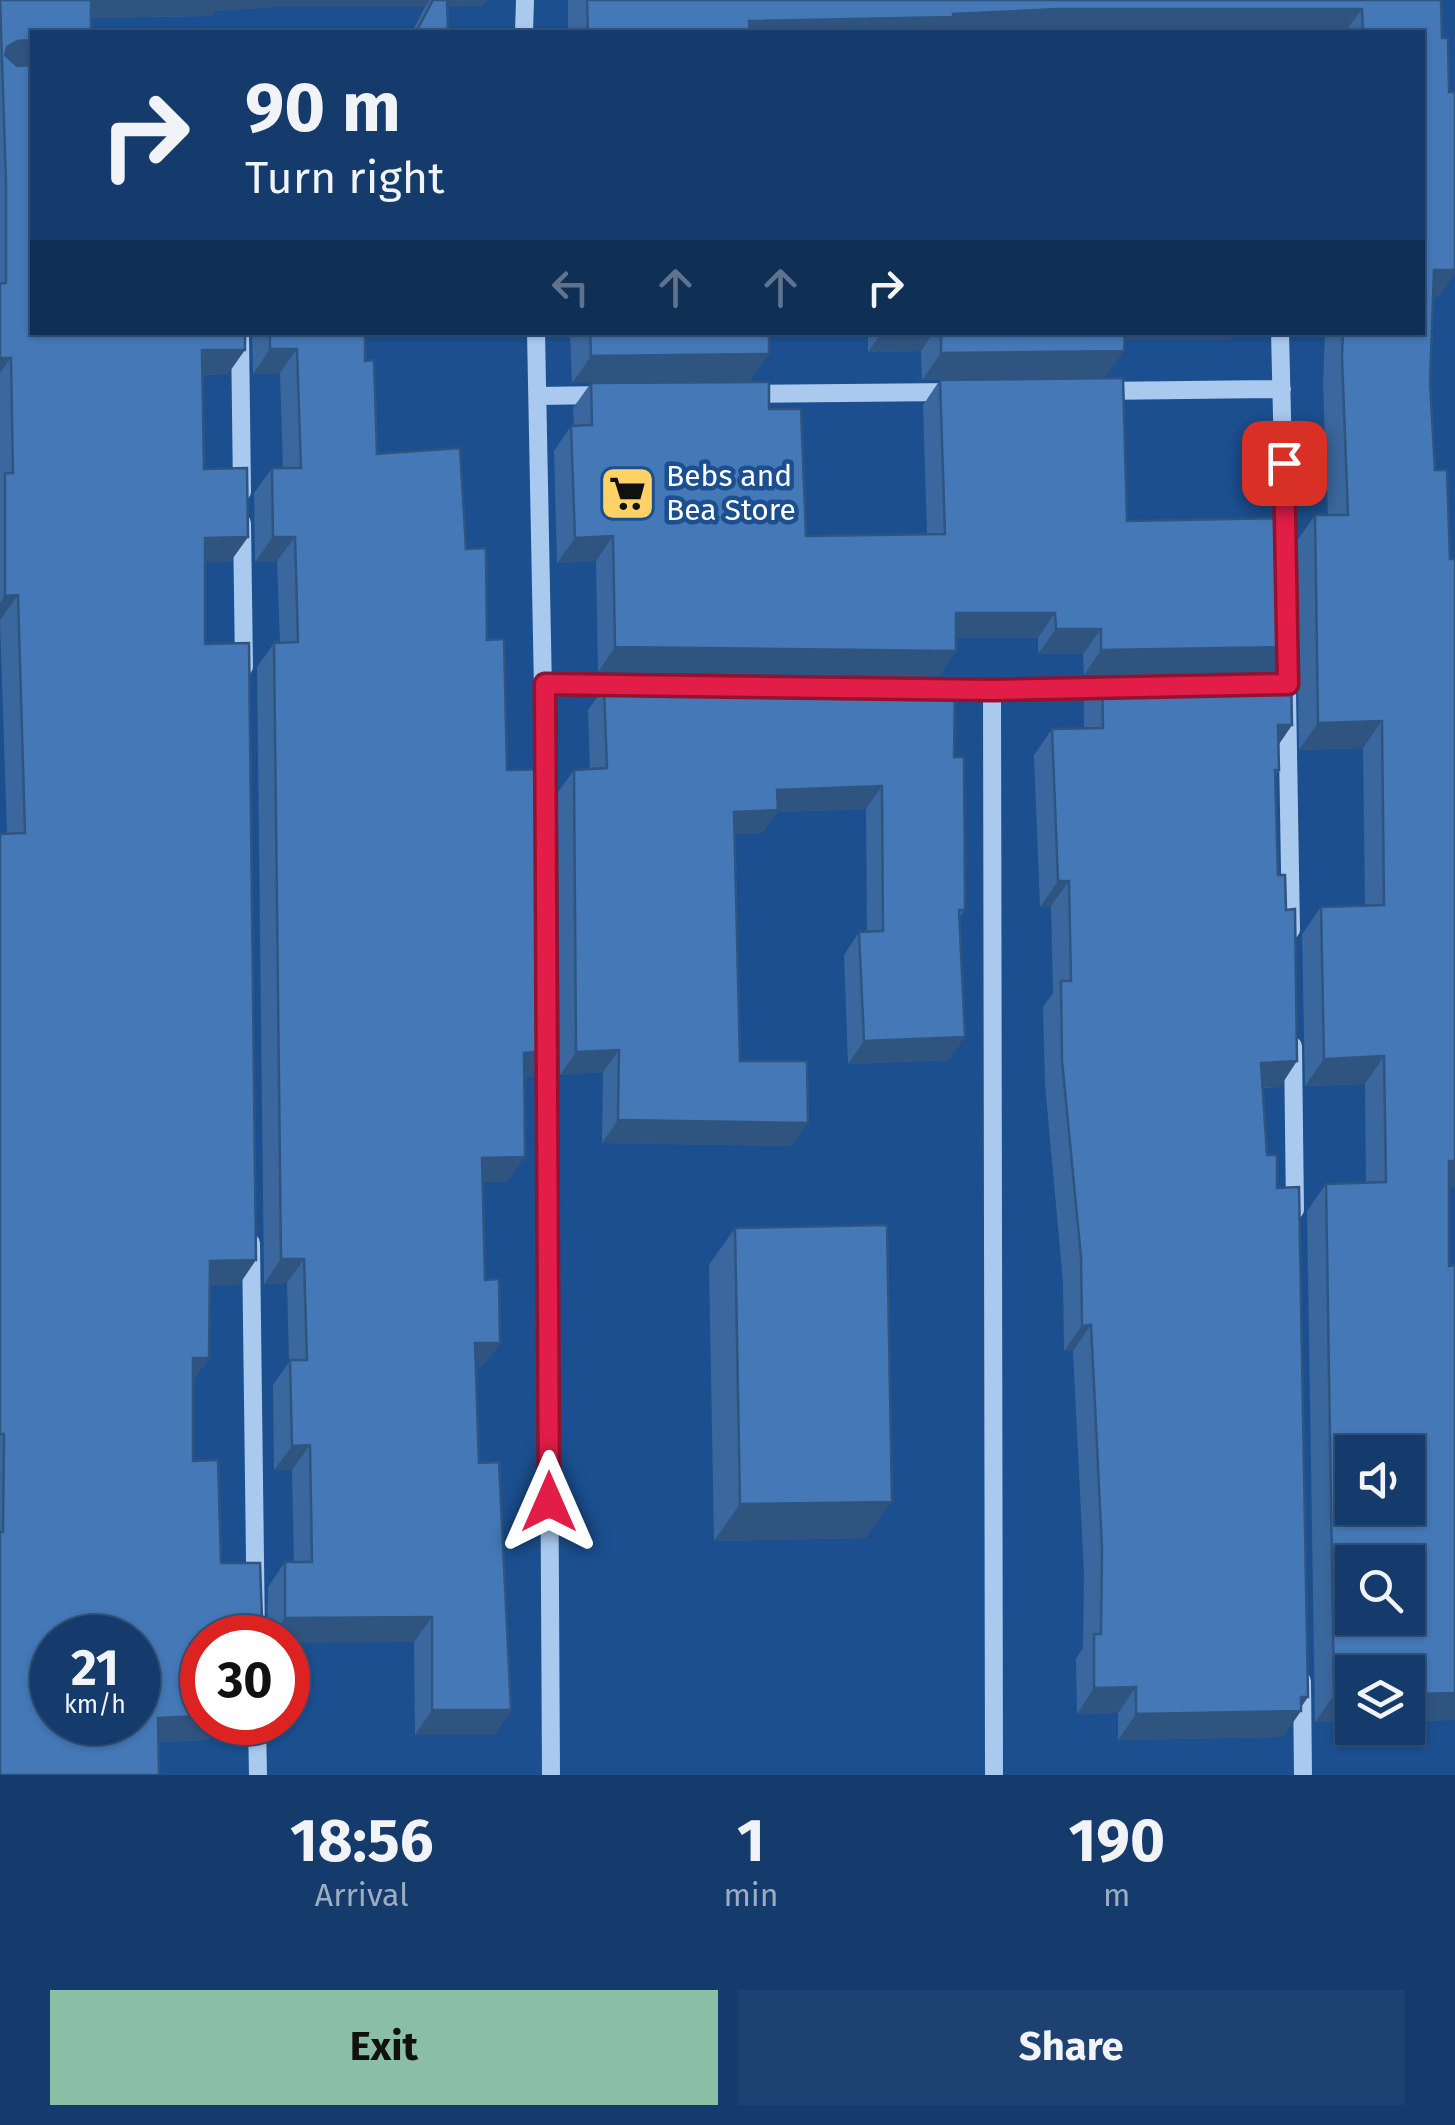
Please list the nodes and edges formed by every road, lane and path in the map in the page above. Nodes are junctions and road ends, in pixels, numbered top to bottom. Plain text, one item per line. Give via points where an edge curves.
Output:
1 (525, 0) edge
2 (524, 30) edge
3 (240, 335) edge
4 (536, 335) edge
5 (1280, 335) edge
6 (1282, 389) junction
7 (1086, 391) edge
8 (969, 392) edge
9 (734, 394) edge
10 (617, 395) edge
11 (539, 396) junction
12 (1285, 566) edge
13 (1286, 606) edge
14 (545, 684) junction
15 (1268, 684) edge
16 (1288, 684) junction
17 (642, 685) edge
18 (1130, 687) edge
19 (244, 688) edge
20 (914, 688) edge
21 (992, 690) junction
22 (546, 803) edge
23 (1291, 942) edge
24 (547, 1021) edge
25 (1292, 1022) edge
26 (251, 1222) edge
27 (1296, 1240) edge
28 (256, 1615) edge
29 (1302, 1656) edge
30 (257, 1745) edge
31 (258, 1775) edge
32 (551, 1775) edge
33 (994, 1775) edge
34 (1304, 1775) edge

1 - 2 street
3 - 19 street
4 - 11 street
5 - 6 street
6 - 7 street
6 - 12 street
8 - 9 street
10 - 11 street
11 - 14 street
13 - 16 street
14 - 17 street
14 - 22 street
15 - 16 street
16 - 23 street
18 - 21 street
20 - 21 street
21 - 33 street
24 - 32 street
25 - 27 street
26 - 28 street
29 - 34 street
30 - 31 street

